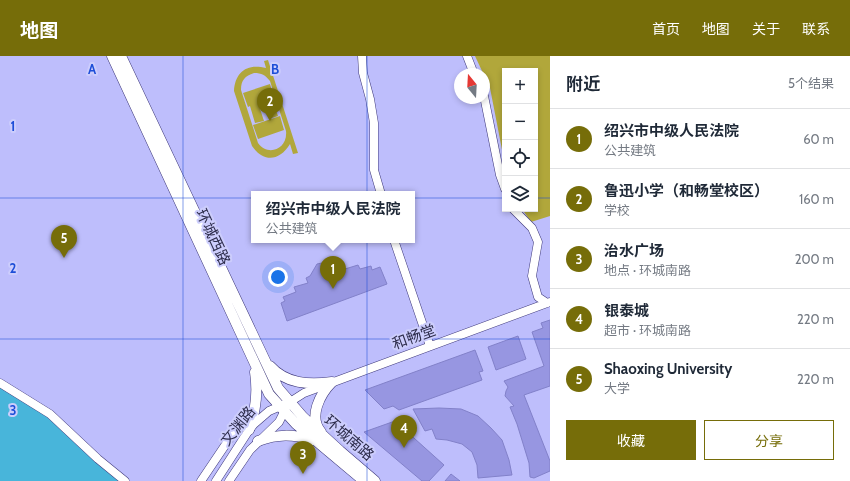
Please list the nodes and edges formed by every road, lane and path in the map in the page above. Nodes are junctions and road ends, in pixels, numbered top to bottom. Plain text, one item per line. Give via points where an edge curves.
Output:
1 (112, 56) edge
2 (121, 56) edge
3 (362, 56) edge
4 (466, 56) edge
5 (471, 68) edge
6 (486, 104) edge
7 (502, 181) edge
8 (380, 191) edge
9 (516, 212) edge
10 (395, 243) edge
11 (548, 303) edge
12 (430, 346) junction
13 (256, 354) junction
14 (332, 382) junction
15 (0, 383) edge
16 (290, 402) junction
17 (282, 409) junction
18 (299, 420) junction
19 (249, 430) junction
20 (314, 440) junction
21 (327, 440) junction
22 (258, 441) junction
23 (125, 481) edge
24 (201, 481) edge
25 (216, 481) edge
26 (229, 481) edge
27 (364, 481) edge
28 (375, 481) edge

1 - 13 main road, 环城西路
2 - 13 main road, 环城西路
3 - 8 street via 363,73 374,123 374,170
4 - 5 street
6 - 7 street
9 - 11 street via 532,228 538,242 532,276 538,297
10 - 12 street
11 - 12 street, 和畅堂
12 - 14 street, 和畅堂
13 - 14 main road via 277,374 288,379 316,384
13 - 16 main road, 环城西路
13 - 17 main road, 环城西路 via 269,394
13 - 19 main road via 256,400
14 - 16 street, 和畅堂 via 304,393
14 - 21 main road via 325,389 316,413 319,430
15 - 23 street via 50,414
16 - 17 street, 文渊路
16 - 18 main road, 环城西路
17 - 18 main road, 环城西路
17 - 19 street, 文渊路 via 268,411
17 - 22 street, 文渊路 via 279,422
18 - 20 main road, 环城南路
18 - 21 main road, 环城南路
19 - 24 street via 241,424 237,426
19 - 25 street, 文渊路
20 - 22 main road via 285,435
20 - 27 main road, 环城南路
21 - 28 main road, 环城南路
22 - 26 street, 文渊路

